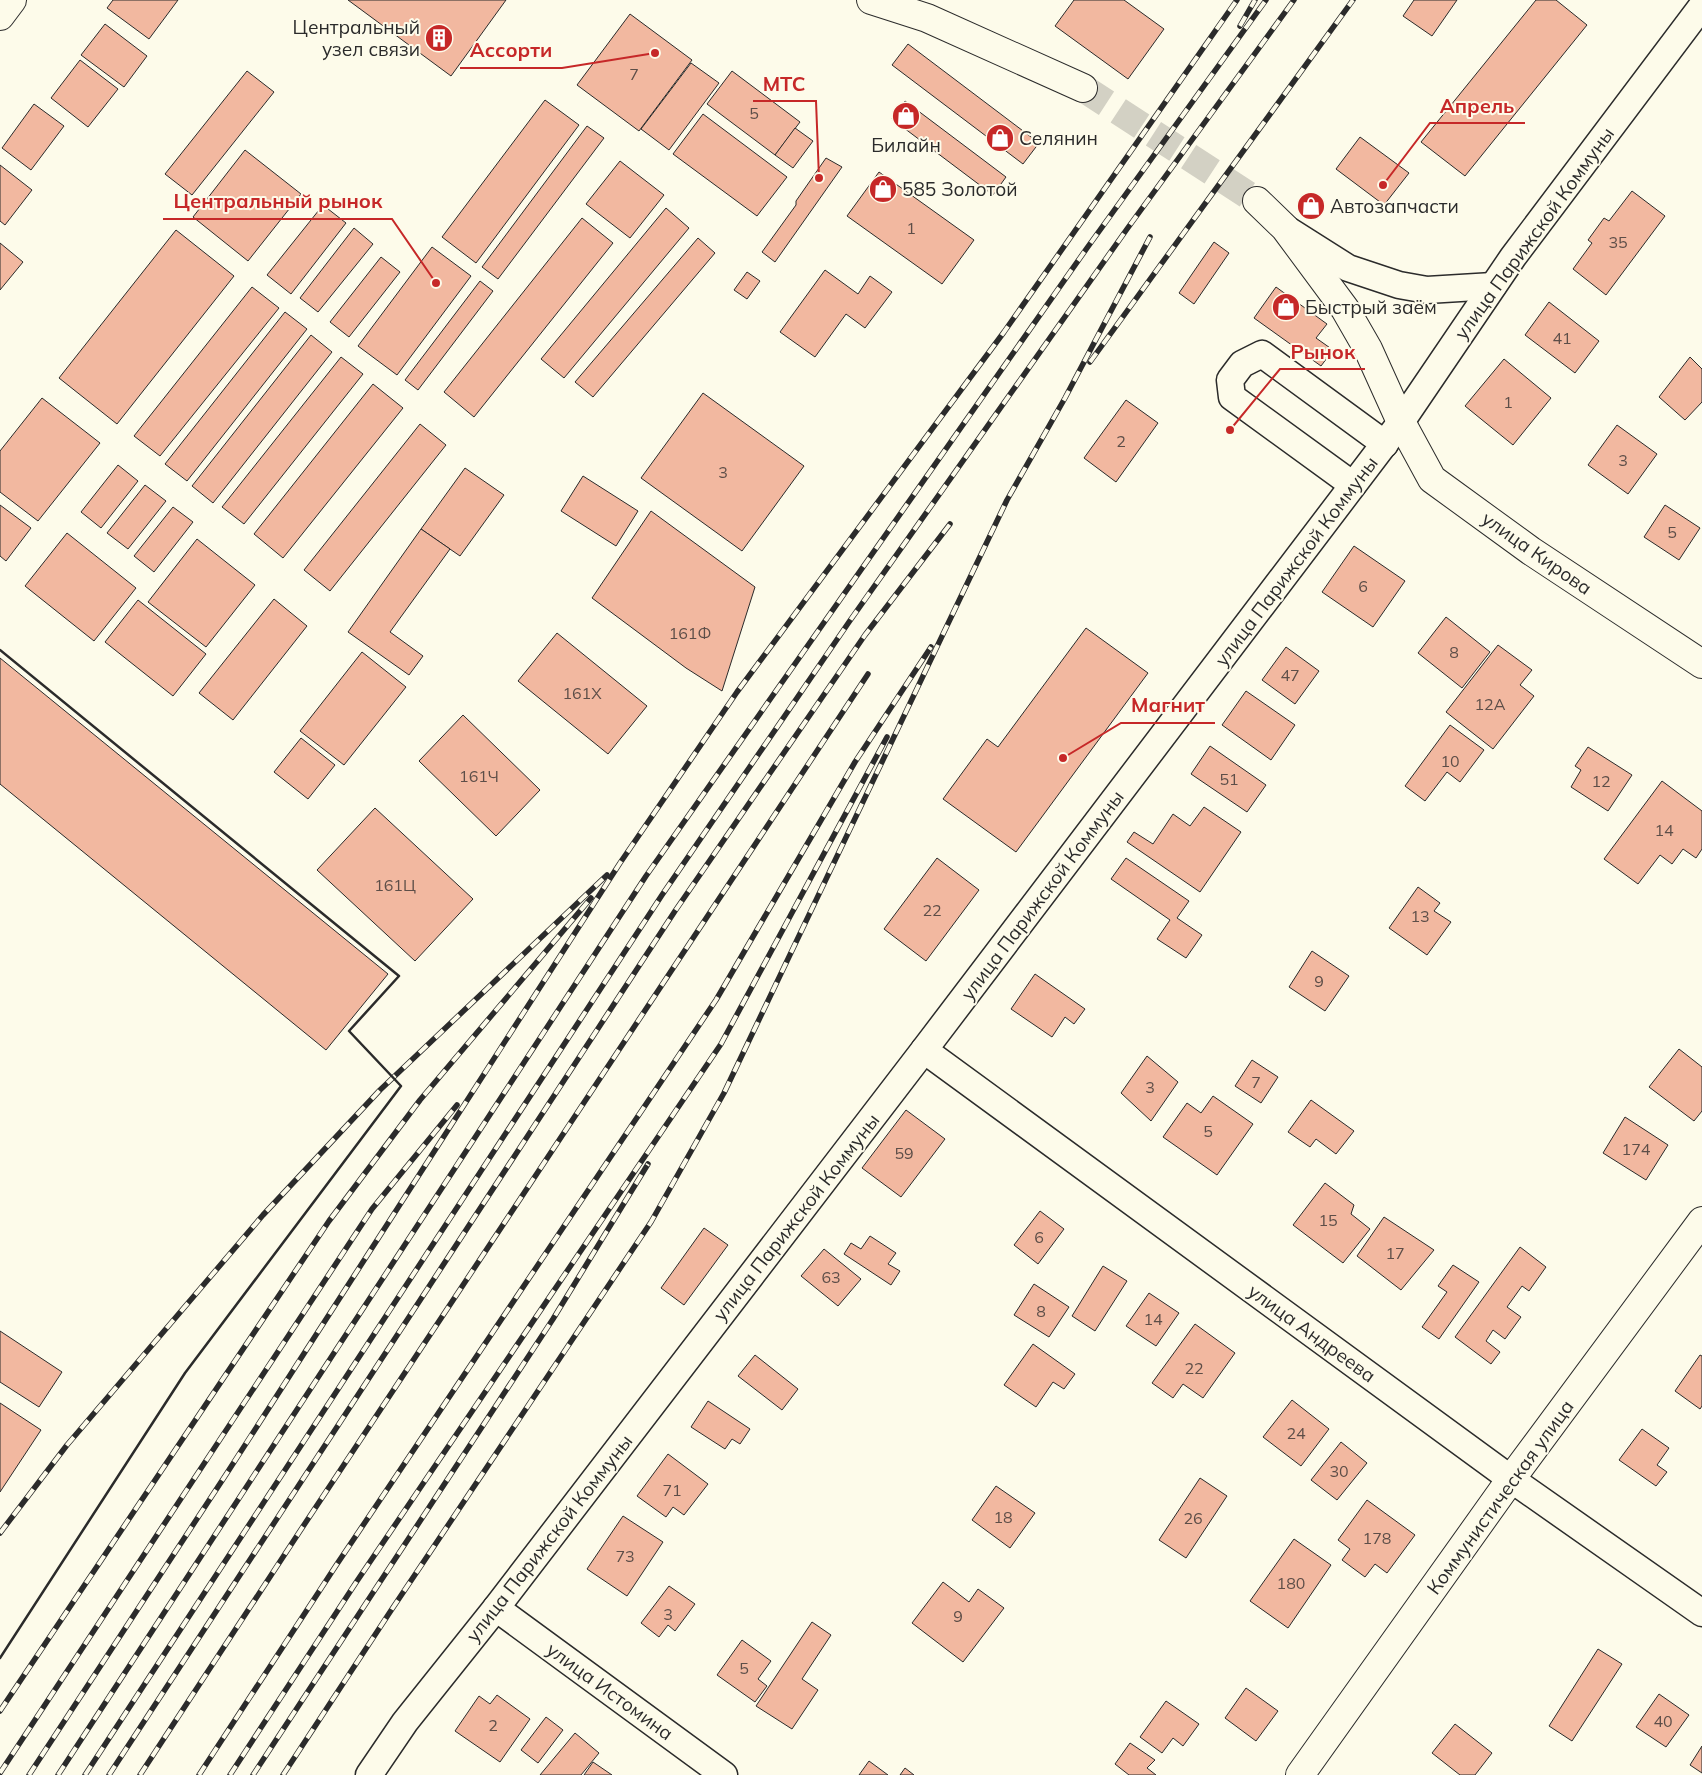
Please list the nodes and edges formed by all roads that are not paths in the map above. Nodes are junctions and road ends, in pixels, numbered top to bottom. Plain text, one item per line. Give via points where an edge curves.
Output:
1 (12, 0) edge
2 (871, 0) edge
3 (1702, 6) edge
4 (0, 16) edge
5 (1082, 88) tunnel mouth
6 (1257, 201) tunnel mouth
7 (1285, 228) junction
8 (1493, 286) junction
9 (1393, 433) junction
10 (1353, 485) junction
11 (1701, 661) edge
12 (924, 1050) junction
13 (1702, 1222) edge
14 (1511, 1479) junction
15 (496, 1608) junction
16 (1702, 1613) edge
17 (369, 1775) edge
18 (724, 1775) edge
19 (1300, 1775) edge

1 - 4 main road
2 - 5 main road via 927,18
3 - 8 street, улица Парижской Коммуны
6 - 7 main road, улица Кирова
7 - 8 street via 1348,268 1399,285 1427,290
7 - 9 main road, улица Кирова via 1345,309 1368,349
8 - 9 street, улица Парижской Коммуны
9 - 10 street, улица Парижской Коммуны
9 - 10 street via 1282,370 1262,354 1242,364 1230,380 1232,397
9 - 11 main road, улица Кирова via 1432,479 1531,551
10 - 12 street, улица Парижской Коммуны
12 - 14 street, улица Андреева
12 - 15 street, улица Парижской Коммуны
13 - 14 main road, Коммунистическая улица
14 - 16 street, улица Андреева
14 - 19 main road, Коммунистическая улица
15 - 17 street, улица Парижской Коммуны via 405,1722
15 - 18 street, улица Истомина

